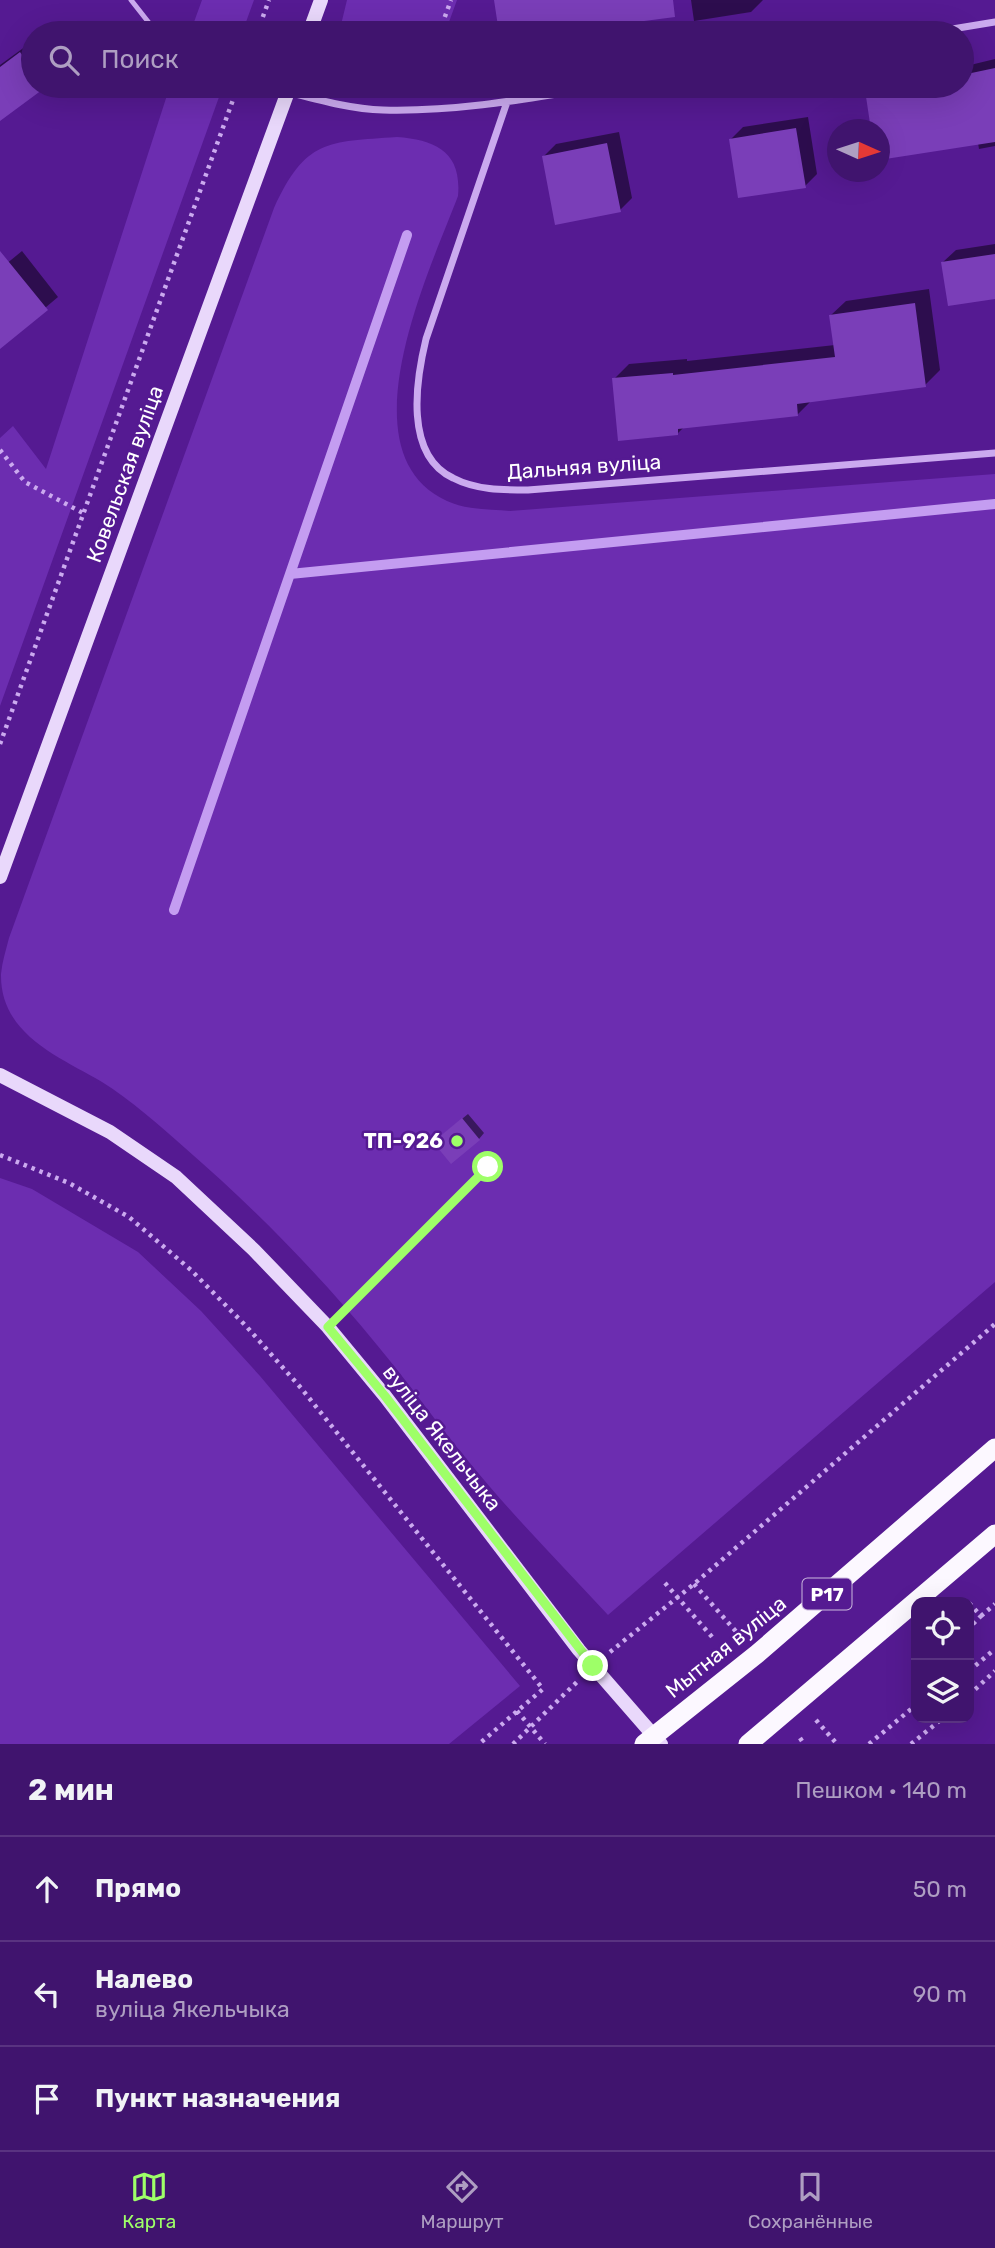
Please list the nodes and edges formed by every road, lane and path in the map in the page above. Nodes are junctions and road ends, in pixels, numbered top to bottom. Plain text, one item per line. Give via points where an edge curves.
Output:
1 (131, 0) edge
2 (269, 0) edge
3 (321, 0) edge
4 (451, 0) edge
5 (148, 21) edge
6 (261, 21) edge
7 (313, 21) edge
8 (443, 21) edge
9 (995, 22) edge
10 (974, 25) edge
11 (233, 98) edge
12 (286, 98) edge
13 (319, 98) edge
14 (532, 98) edge
15 (507, 102) junction
16 (0, 450) edge
17 (995, 453) edge
18 (83, 513) junction
19 (0, 744) edge
20 (0, 877) edge
21 (0, 1075) edge
22 (0, 1155) edge
23 (488, 1167) dead end
24 (995, 1324) edge
25 (328, 1327) junction
26 (995, 1448) edge
27 (995, 1534) edge
28 (665, 1583) dead end
29 (678, 1597) junction
30 (995, 1604) edge
31 (974, 1608) edge
32 (981, 1616) junction
33 (974, 1623) edge
34 (713, 1638) dead end
35 (995, 1649) edge
36 (974, 1667) edge
37 (995, 1671) edge
38 (974, 1690) edge
39 (911, 1709) edge
40 (517, 1711) junction
41 (937, 1723) edge
42 (530, 1729) junction
43 (800, 1738) dead end
44 (653, 1741) edge
45 (479, 1744) edge
46 (513, 1744) edge
47 (545, 1744) edge
48 (748, 1744) edge
49 (804, 1744) edge
50 (869, 1744) edge
51 (911, 1744) edge

1 - 5 lane
2 - 6 path
3 - 7 main road
4 - 8 path
9 - 10 street
11 - 18 path
12 - 20 main road, Ковельская вуліца
13 - 15 street via 382,110
14 - 15 street
15 - 17 street, Дальняя вуліца via 418,371 415,403 419,433 431,459 450,477 473,486 528,490
16 - 18 path via 24,482
18 - 19 path
21 - 25 main road, вуліца Якельчыка via 110,1132 176,1177
22 - 40 path via 69,1183 129,1217 246,1326 543,1689
23 - 25 lane
24 - 29 path
25 - 44 main road, вуліца Якельчыка
26 - 44 highway, Мытная вуліца / Р17
27 - 48 highway
28 - 29 path
29 - 34 path
30 - 32 path
31 - 32 path
32 - 33 path
35 - 36 path
37 - 38 path
39 - 50 path
40 - 42 path
40 - 45 path
41 - 51 path
42 - 46 path
42 - 47 path
43 - 49 path

